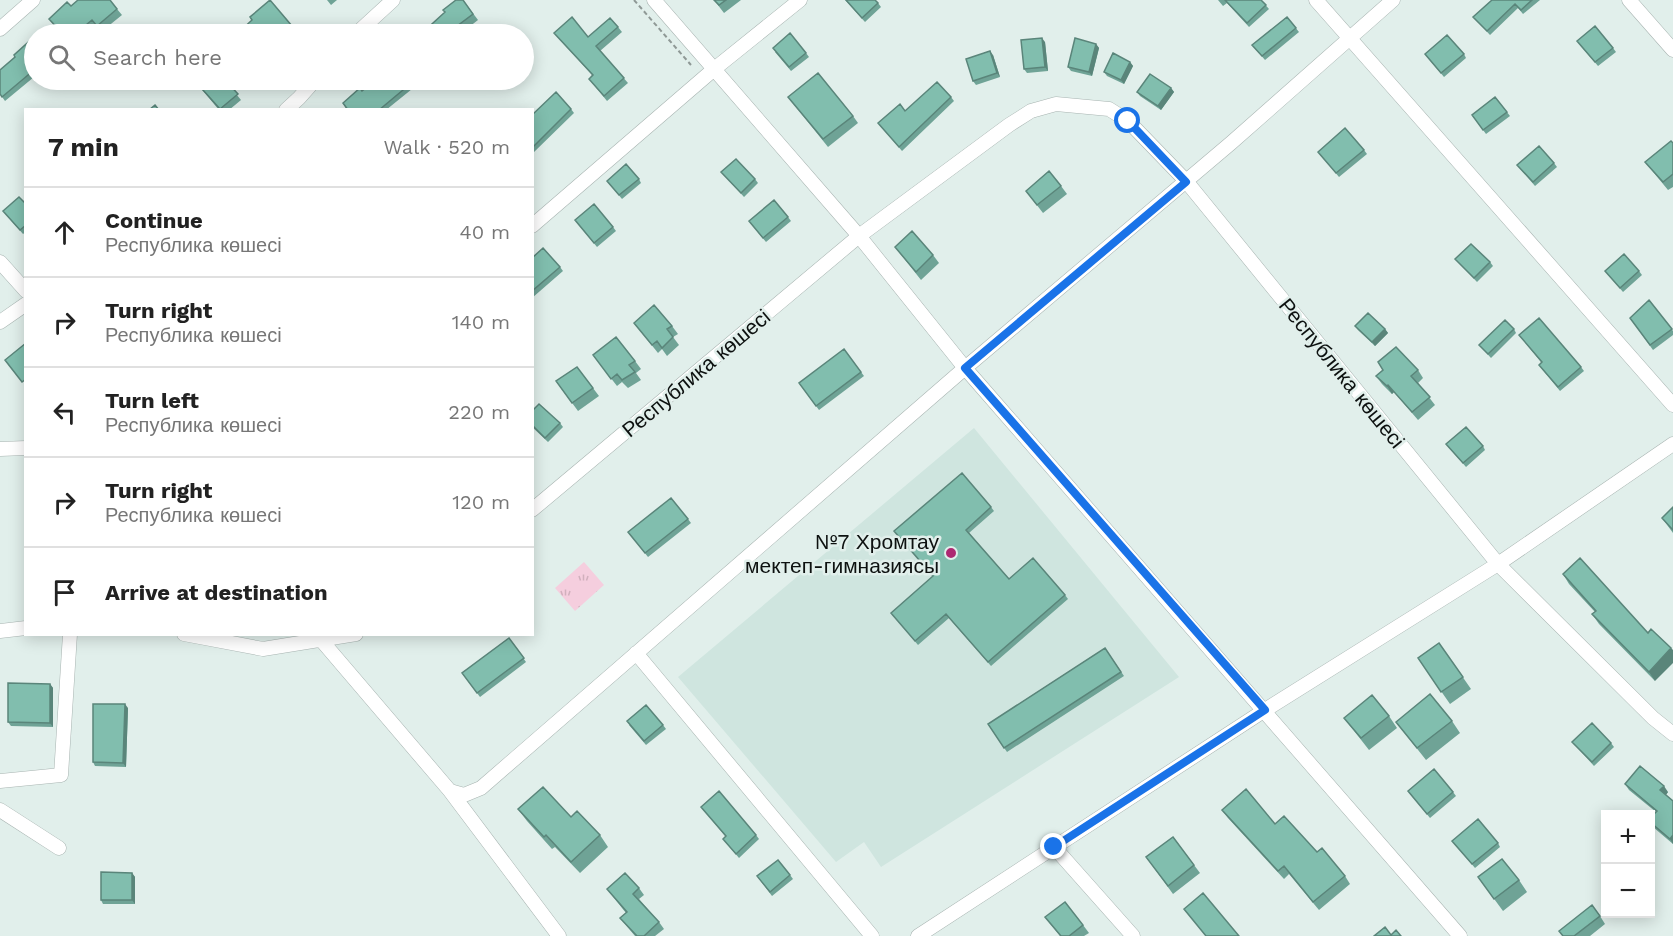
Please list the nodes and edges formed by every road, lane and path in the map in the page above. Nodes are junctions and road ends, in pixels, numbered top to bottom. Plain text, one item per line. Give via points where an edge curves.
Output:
1 (33, 0) edge
2 (393, 0) edge
3 (634, 0) edge
4 (654, 0) edge
5 (800, 0) edge
6 (1316, 0) edge
7 (1393, 0) edge
8 (1629, 0) edge
9 (367, 24) edge
10 (0, 29) edge
11 (1347, 38) junction
12 (1673, 50) edge
13 (708, 74) junction
14 (306, 90) edge
15 (287, 108) edge
16 (1186, 182) junction
17 (534, 224) edge
18 (859, 236) junction
19 (0, 262) edge
20 (24, 289) edge
21 (24, 305) edge
22 (0, 322) edge
23 (965, 368) junction
24 (1673, 405) edge
25 (1673, 444) edge
26 (24, 448) edge
27 (0, 449) edge
28 (534, 508) edge
29 (1498, 564) junction
30 (24, 628) edge
31 (0, 631) edge
32 (70, 636) edge
33 (195, 636) edge
34 (338, 636) edge
35 (319, 638) edge
36 (636, 653) junction
37 (1265, 710) junction
38 (1673, 734) edge
39 (0, 781) edge
40 (450, 791) junction
41 (0, 810) edge
42 (1054, 847) junction
43 (59, 848) dead end
44 (559, 936) edge
45 (872, 936) edge
46 (918, 936) edge
47 (1133, 936) edge
48 (1460, 936) edge

1 - 10 street
2 - 9 street
3 - 13 path
4 - 13 street
5 - 13 street
6 - 11 street
7 - 11 street
8 - 12 street
11 - 16 street
11 - 24 street
13 - 17 street
13 - 18 street
14 - 15 street
16 - 18 street, Республика көшесі via 1128,121 1109,110 1056,104 1031,111 1009,125
16 - 23 street
16 - 29 street, Республика көшесі
18 - 23 street
18 - 28 street, Республика көшесі
19 - 20 street
21 - 22 street
23 - 36 street
23 - 37 street
25 - 29 street
26 - 27 street
29 - 37 street
29 - 38 street, Республика көшесі
30 - 31 street
32 - 39 street via 61,775
33 - 35 street via 263,649
34 - 35 street
35 - 40 street
36 - 40 street via 481,788 464,795
36 - 45 street
37 - 42 street
37 - 48 street
40 - 44 street
41 - 43 street
42 - 46 street
42 - 47 street

